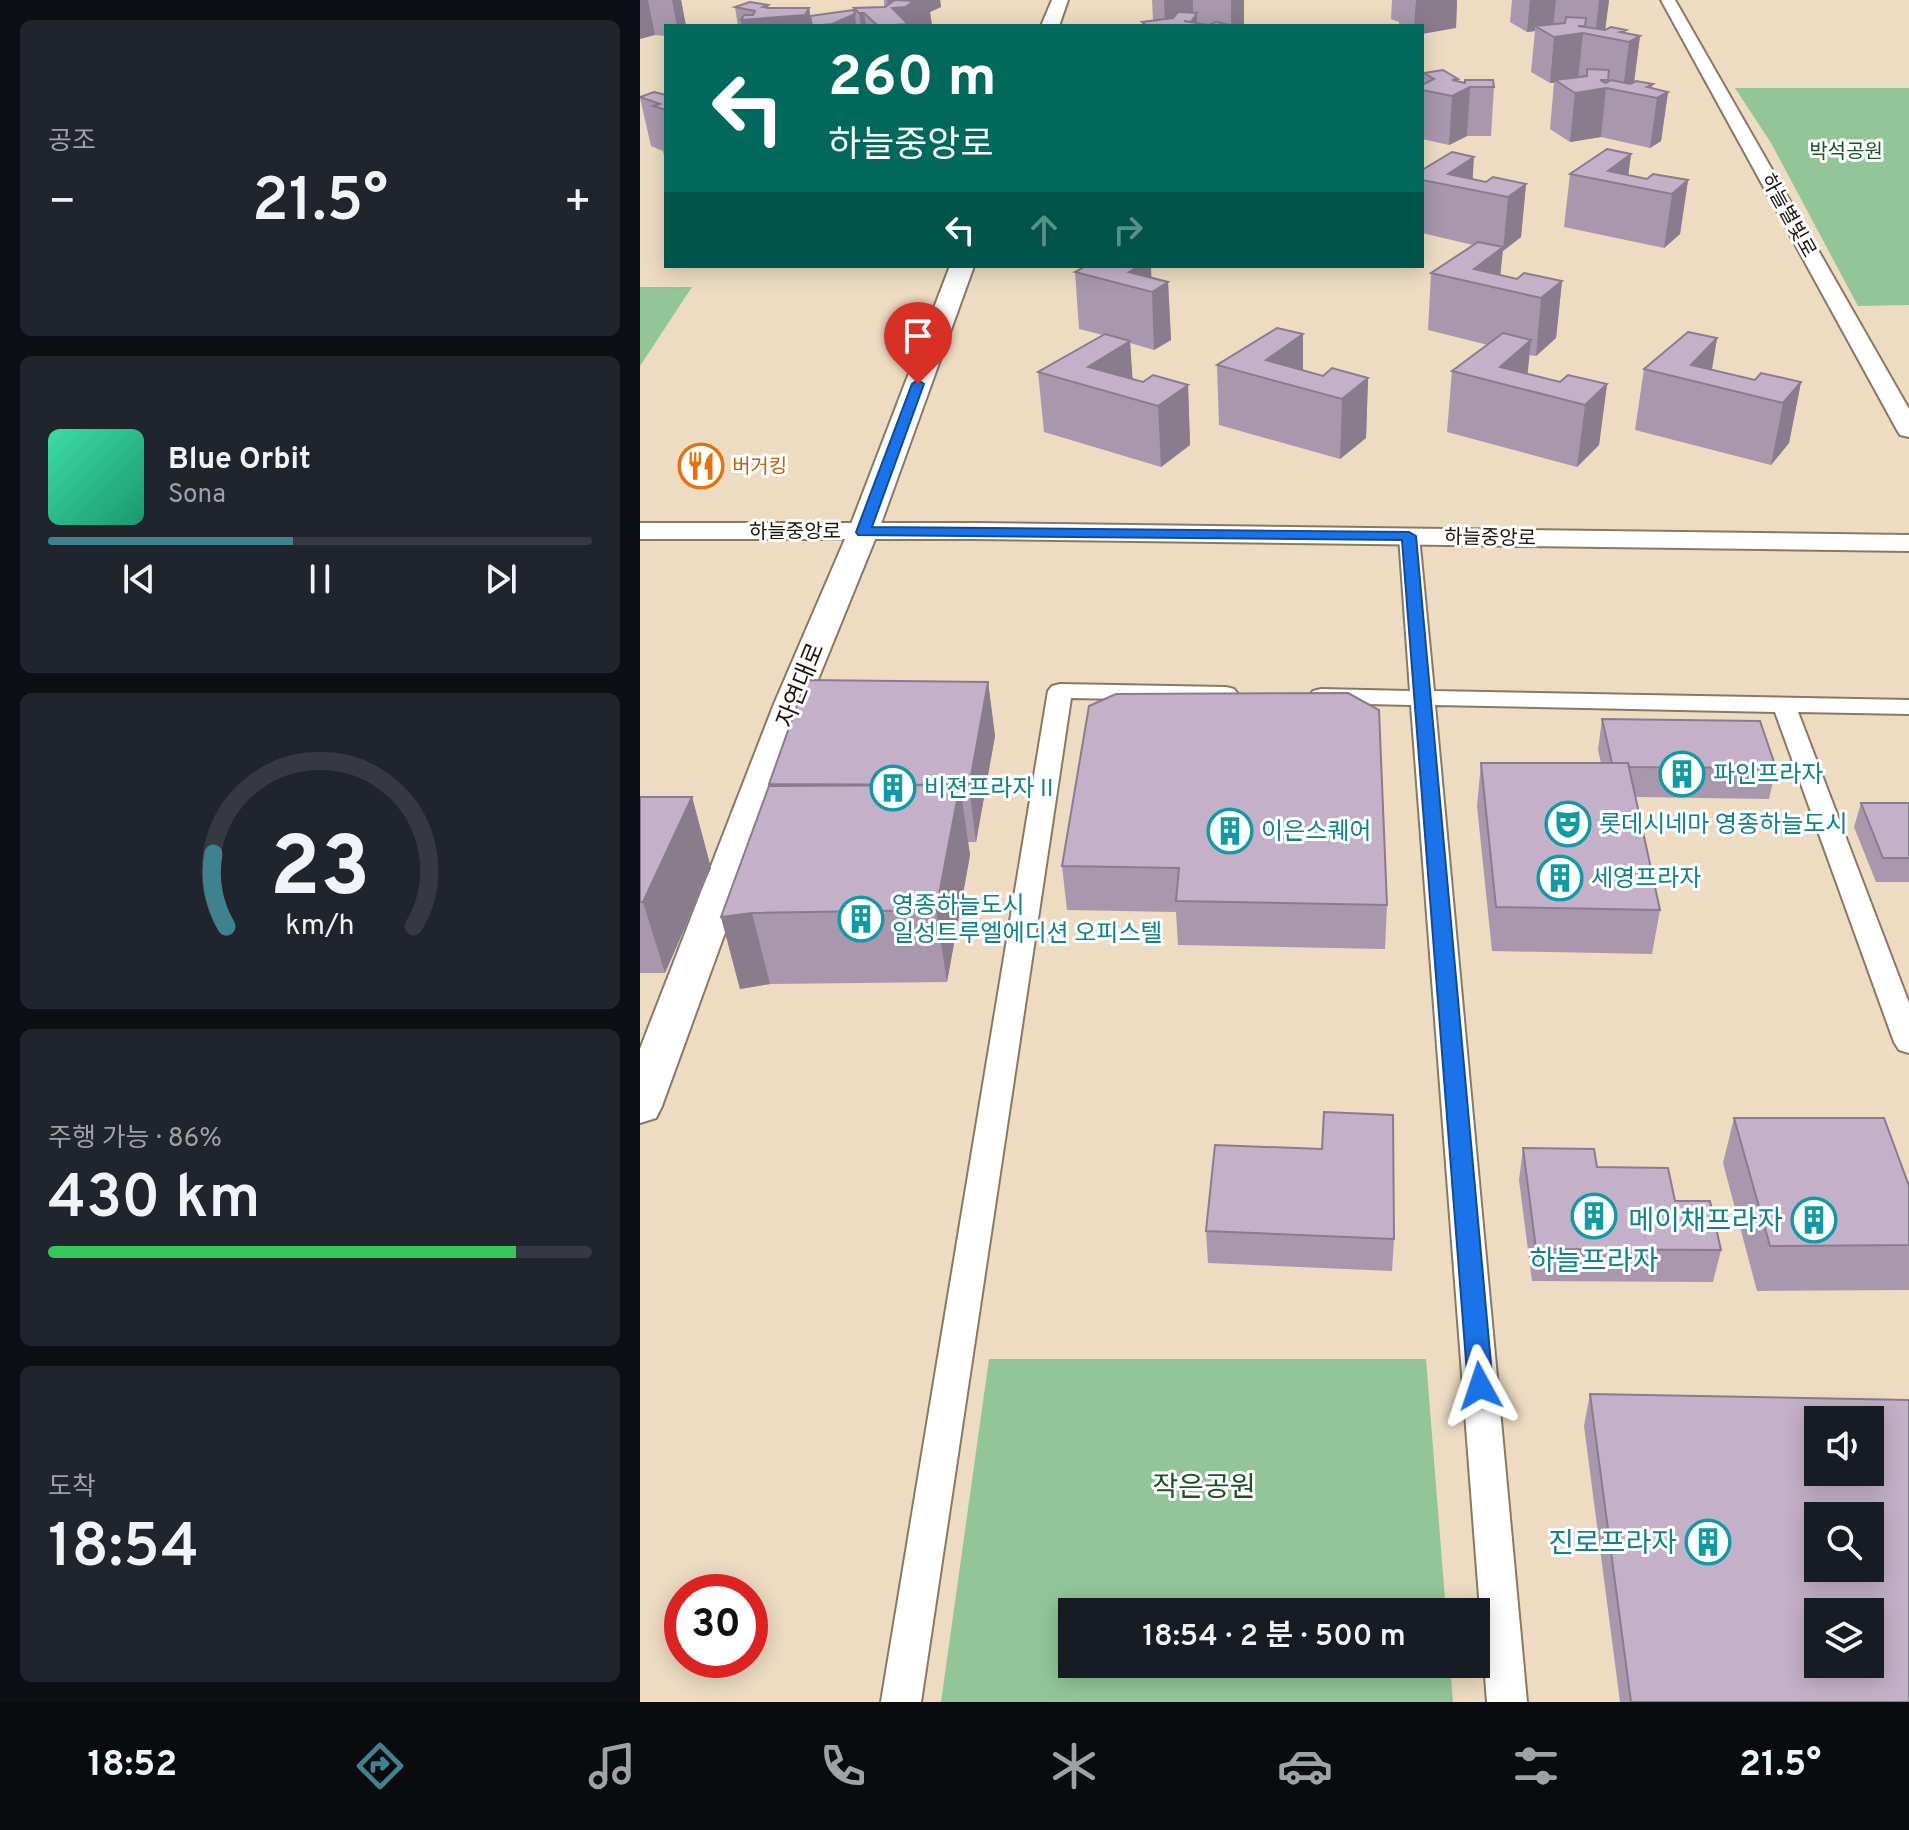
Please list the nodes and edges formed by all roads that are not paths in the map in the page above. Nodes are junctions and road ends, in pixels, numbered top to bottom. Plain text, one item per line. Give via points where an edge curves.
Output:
1 (1060, 0) edge
2 (1668, 0) edge
3 (1051, 24) edge
4 (961, 268) edge
5 (1909, 430) edge
6 (640, 531) edge
7 (863, 532) junction
8 (1409, 536) junction
9 (1909, 543) edge
10 (1249, 695) edge
11 (1297, 696) edge
12 (1423, 698) junction
13 (1784, 705) junction
14 (1909, 707) edge
15 (1909, 1042) edge
16 (640, 1106) edge
17 (901, 1702) edge
18 (1507, 1702) edge

1 - 3 main road
2 - 5 street, 하늘별빛로
4 - 7 main road, 자연대로
6 - 7 street, 하늘중앙로
7 - 8 street, 하늘중앙로
7 - 16 main road, 자연대로 via 791,704
8 - 9 street, 하늘중앙로
8 - 12 street
10 - 17 street via 1060,691
11 - 12 street
12 - 13 street
12 - 18 street
13 - 14 street
13 - 15 street

